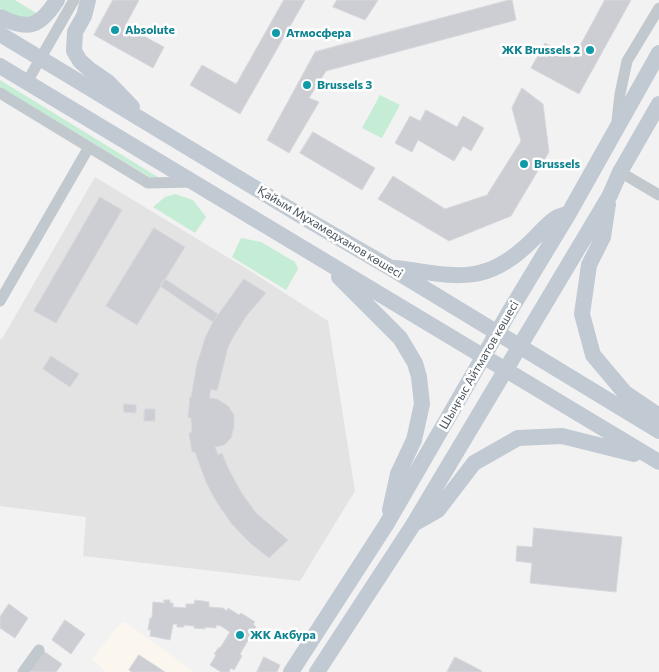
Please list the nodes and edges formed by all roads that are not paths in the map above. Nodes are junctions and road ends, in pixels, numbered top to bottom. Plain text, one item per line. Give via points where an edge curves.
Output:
1 (57, 0) edge
2 (74, 0) edge
3 (88, 0) edge
4 (659, 8) edge
5 (0, 17) edge
6 (0, 34) edge
7 (659, 53) edge
8 (41, 59) junction
9 (0, 66) edge
10 (27, 82) junction
11 (0, 93) edge
12 (659, 104) edge
13 (147, 123) junction
14 (617, 127) junction
15 (89, 147) junction
16 (620, 172) junction
17 (194, 182) junction
18 (610, 195) junction
19 (659, 195) edge
20 (569, 213) junction
21 (316, 255) junction
22 (389, 267) junction
23 (0, 301) edge
24 (497, 334) junction
25 (519, 347) junction
26 (484, 356) junction
27 (506, 370) junction
28 (659, 416) edge
29 (659, 432) edge
30 (657, 461) edge
31 (413, 524) junction
32 (386, 525) junction
33 (39, 650) dead end
34 (23, 672) edge
35 (291, 672) edge
36 (316, 672) edge

1 - 5 main road via 39,22 14,24
2 - 8 street
3 - 13 main road via 75,32 74,51 80,61 108,82
4 - 14 street via 628,61
6 - 8 main road, Қайым Мұхамедханов көшесі
7 - 14 main road, Шыңғыс Айтматов көшесі
8 - 10 street
8 - 13 main road, Қайым Мұхамедханов көшесі
9 - 10 main road
10 - 17 main road
11 - 15 street
12 - 16 main road, Шыңғыс Айтматов көшесі
13 - 22 main road, Қайым Мұхамедханов көшесі
14 - 20 main road, Шыңғыс Айтматов көшесі
15 - 17 street via 148,183
15 - 23 street
16 - 18 main road, Шыңғыс Айтматов көшесі
16 - 19 street
17 - 21 main road
18 - 25 main road, Шыңғыс Айтматов көшесі
18 - 28 main road via 603,237 589,265 582,314 593,355 625,394
20 - 22 main road via 556,218 515,257 496,269 452,276
20 - 24 main road, Шыңғыс Айтматов көшесі
21 - 26 main road
21 - 32 main road via 378,314 400,338 415,363 422,404 414,440 398,474
22 - 24 main road, Қайым Мұхамедханов көшесі
24 - 25 main road, Қайым Мұхамедханов көшесі
24 - 26 main road, Шыңғыс Айтматов көшесі
25 - 27 main road, Шыңғыс Айтматов көшесі
25 - 29 main road, Қайым Мұхамедханов көшесі
26 - 27 main road
26 - 32 main road, Шыңғыс Айтматов көшесі
27 - 30 main road
27 - 31 main road, Шыңғыс Айтматов көшесі
30 - 31 main road via 562,436 518,438 474,463 438,510
31 - 36 main road, Шыңғыс Айтматов көшесі
32 - 35 main road, Шыңғыс Айтматов көшесі
33 - 34 street

